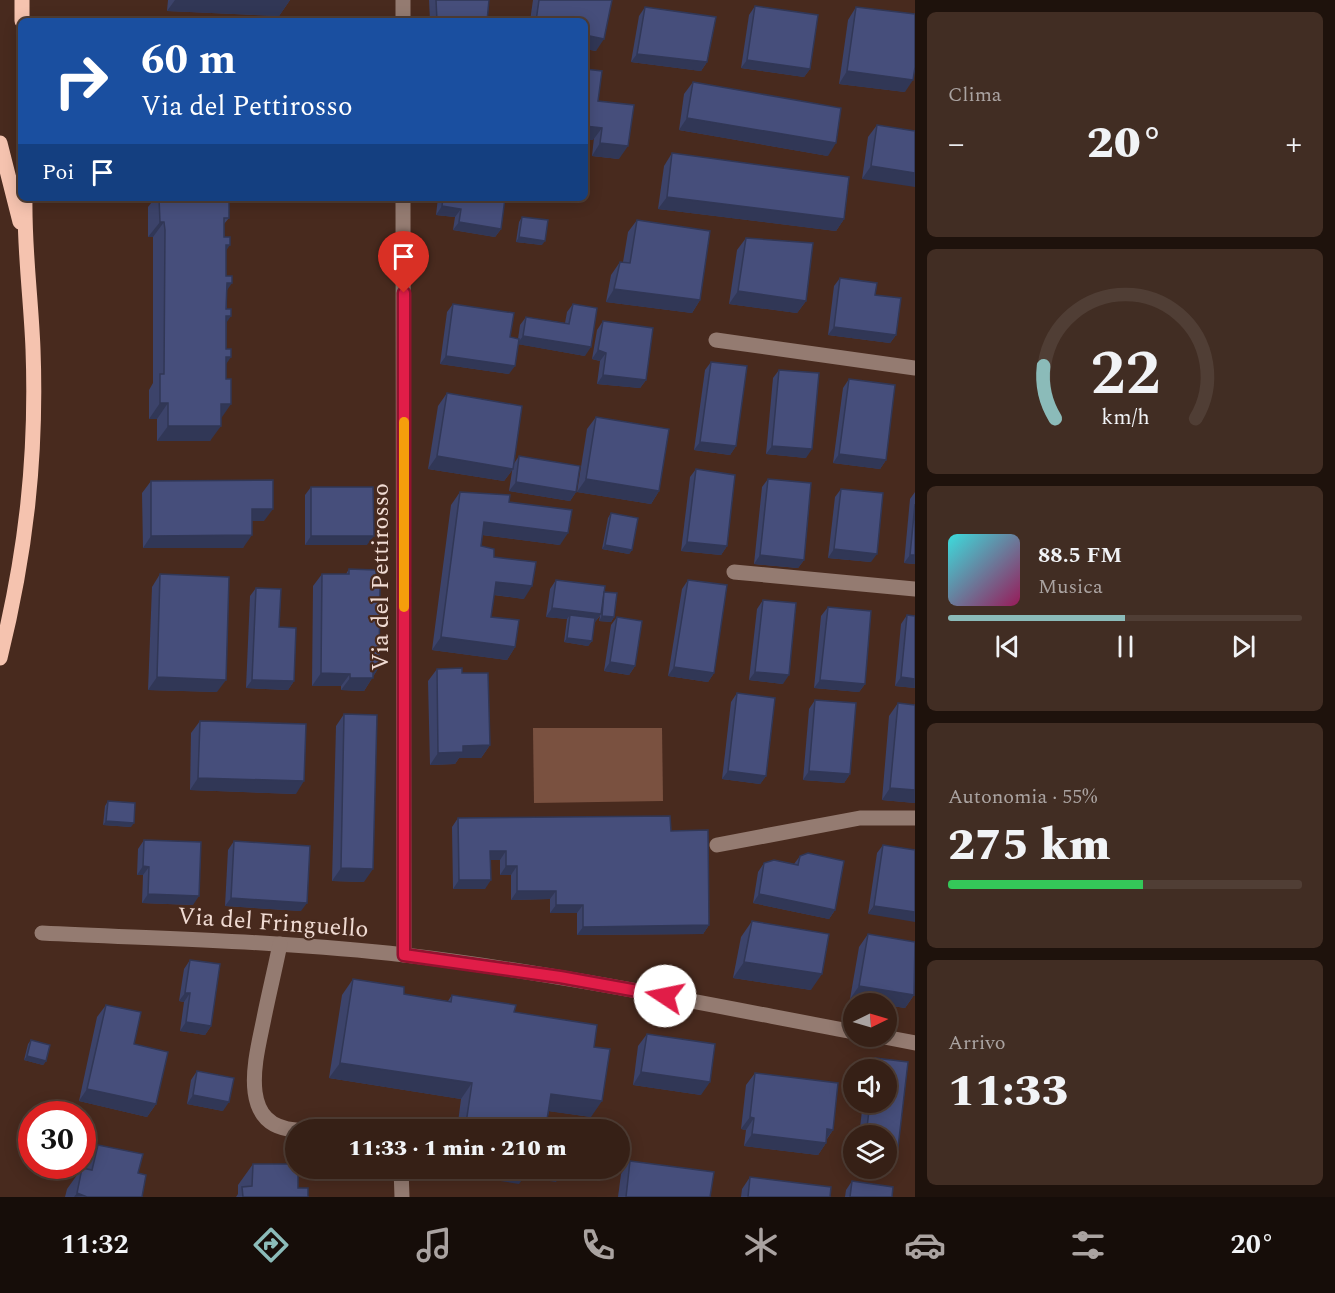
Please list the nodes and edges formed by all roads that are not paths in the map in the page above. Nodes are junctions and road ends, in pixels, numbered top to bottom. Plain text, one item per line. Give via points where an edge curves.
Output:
1 (22, 0) edge
2 (403, 0) edge
3 (22, 18) edge
4 (403, 18) edge
5 (0, 143) edge
6 (25, 201) edge
7 (404, 201) edge
8 (24, 239) junction
9 (716, 340) dead end
10 (915, 368) edge
11 (734, 572) dead end
12 (915, 589) edge
13 (0, 658) edge
14 (915, 818) edge
15 (717, 845) dead end
16 (42, 933) dead end
17 (280, 944) junction
18 (404, 955) junction
19 (843, 1030) edge
20 (897, 1040) edge
21 (915, 1043) edge
22 (285, 1128) edge
23 (401, 1179) edge
24 (402, 1197) edge

1 - 3 main road
2 - 4 street
5 - 8 main road
6 - 8 main road
7 - 18 street, Via del Pettirosso
8 - 13 main road via 33,348 32,472 23,549
9 - 10 street
11 - 12 street
14 - 15 street via 860,818
16 - 17 street, Via del Fringuello
17 - 18 street, Via del Fringuello
17 - 22 street via 255,1061 254,1083 263,1113
18 - 19 street, Via del Fringuello via 560,977
20 - 21 street
23 - 24 street

